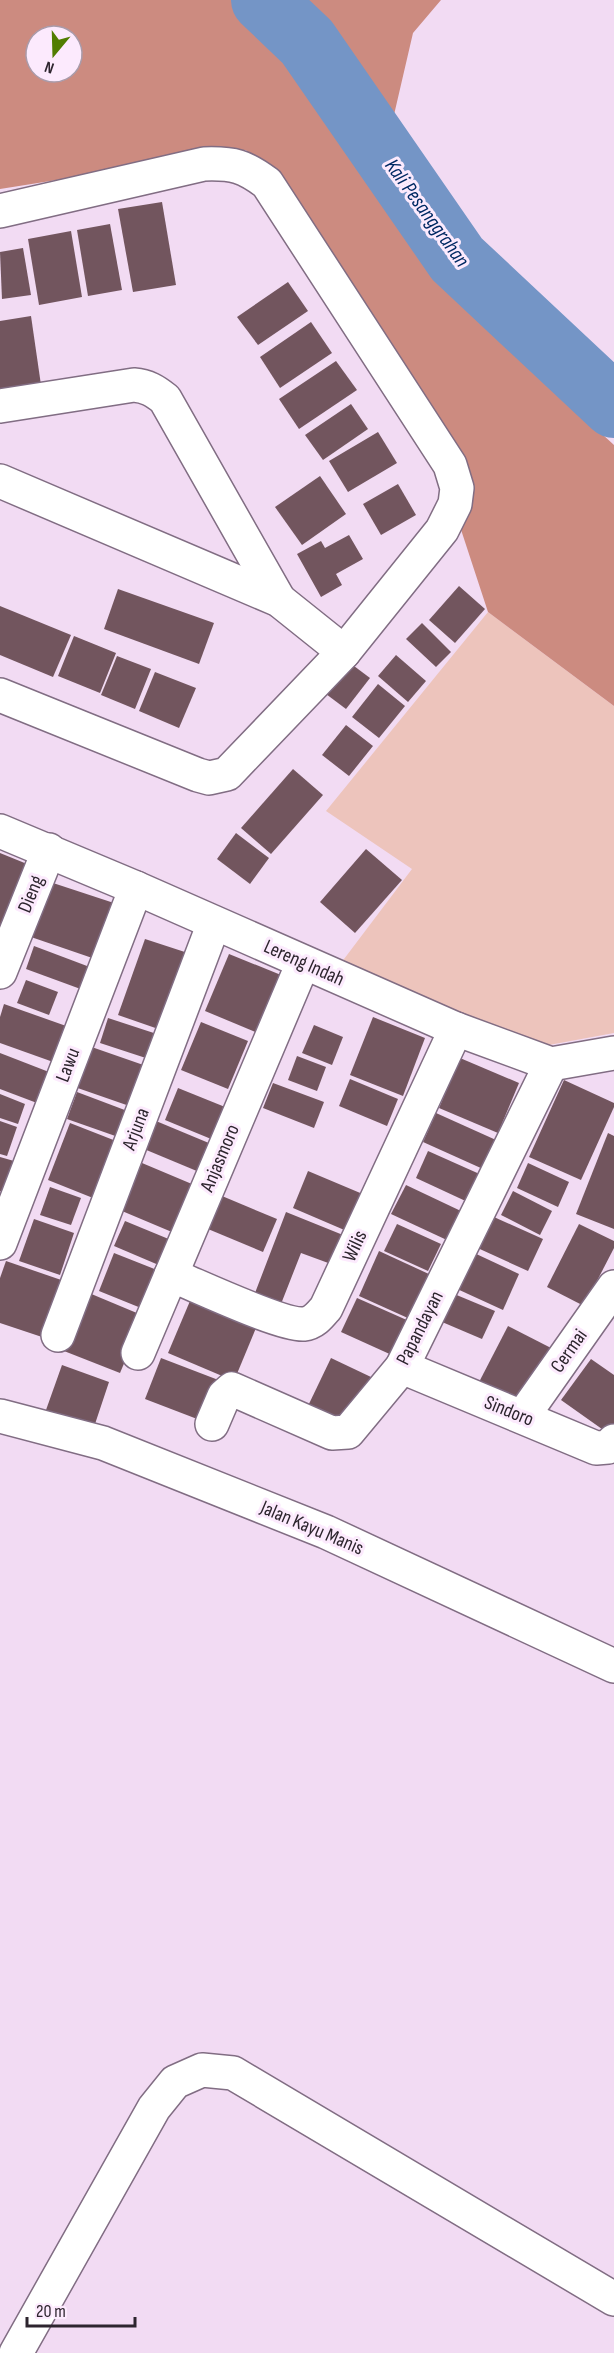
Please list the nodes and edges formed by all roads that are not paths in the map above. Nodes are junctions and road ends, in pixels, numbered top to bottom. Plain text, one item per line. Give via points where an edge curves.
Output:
1 (0, 211) edge
2 (0, 406) edge
3 (0, 481) edge
4 (279, 600) junction
5 (344, 652) junction
6 (0, 695) edge
7 (0, 831) edge
8 (49, 850) junction
9 (136, 888) junction
10 (214, 923) junction
11 (303, 963) junction
12 (0, 972) edge
13 (456, 1029) junction
14 (614, 1053) edge
15 (550, 1065) junction
16 (0, 1243) edge
17 (171, 1275) junction
18 (614, 1287) edge
19 (58, 1335) dead end
20 (138, 1353) dead end
21 (402, 1367) junction
22 (0, 1416) edge
23 (523, 1416) junction
24 (212, 1424) dead end
25 (614, 1441) edge
26 (614, 1666) edge
27 (614, 2299) edge
28 (16, 2353) edge

1 - 5 street via 204,164 230,163 248,169 267,183 450,465 457,488 442,530
2 - 4 street via 115,386 146,386 157,392 165,399
3 - 4 street
4 - 5 street
5 - 6 street via 227,774 218,777 198,775
7 - 8 street, Lereng Indah
8 - 9 street, Lereng Indah
8 - 12 street, Dieng
9 - 10 street, Lereng Indah
9 - 16 street, Lawu
10 - 11 street, Lereng Indah
10 - 19 street, Arjuna
11 - 13 street, Lereng Indah
11 - 17 street, Anjasmoro
13 - 15 street, Lereng Indah
13 - 17 street, Wilis via 319,1316 304,1324 281,1319
14 - 15 street
15 - 21 street, Papandayan
17 - 20 street, Anjasmoro
18 - 23 street, Cermai
21 - 23 street, Sindoro
21 - 24 street, Papandayan via 348,1432 332,1433 232,1389 224,1396
22 - 26 street, Jalan Kayu Manis via 103,1443 326,1532
23 - 25 street, Sindoro via 596,1448 608,1447
27 - 28 street via 233,2073 202,2070 175,2082 154,2108

